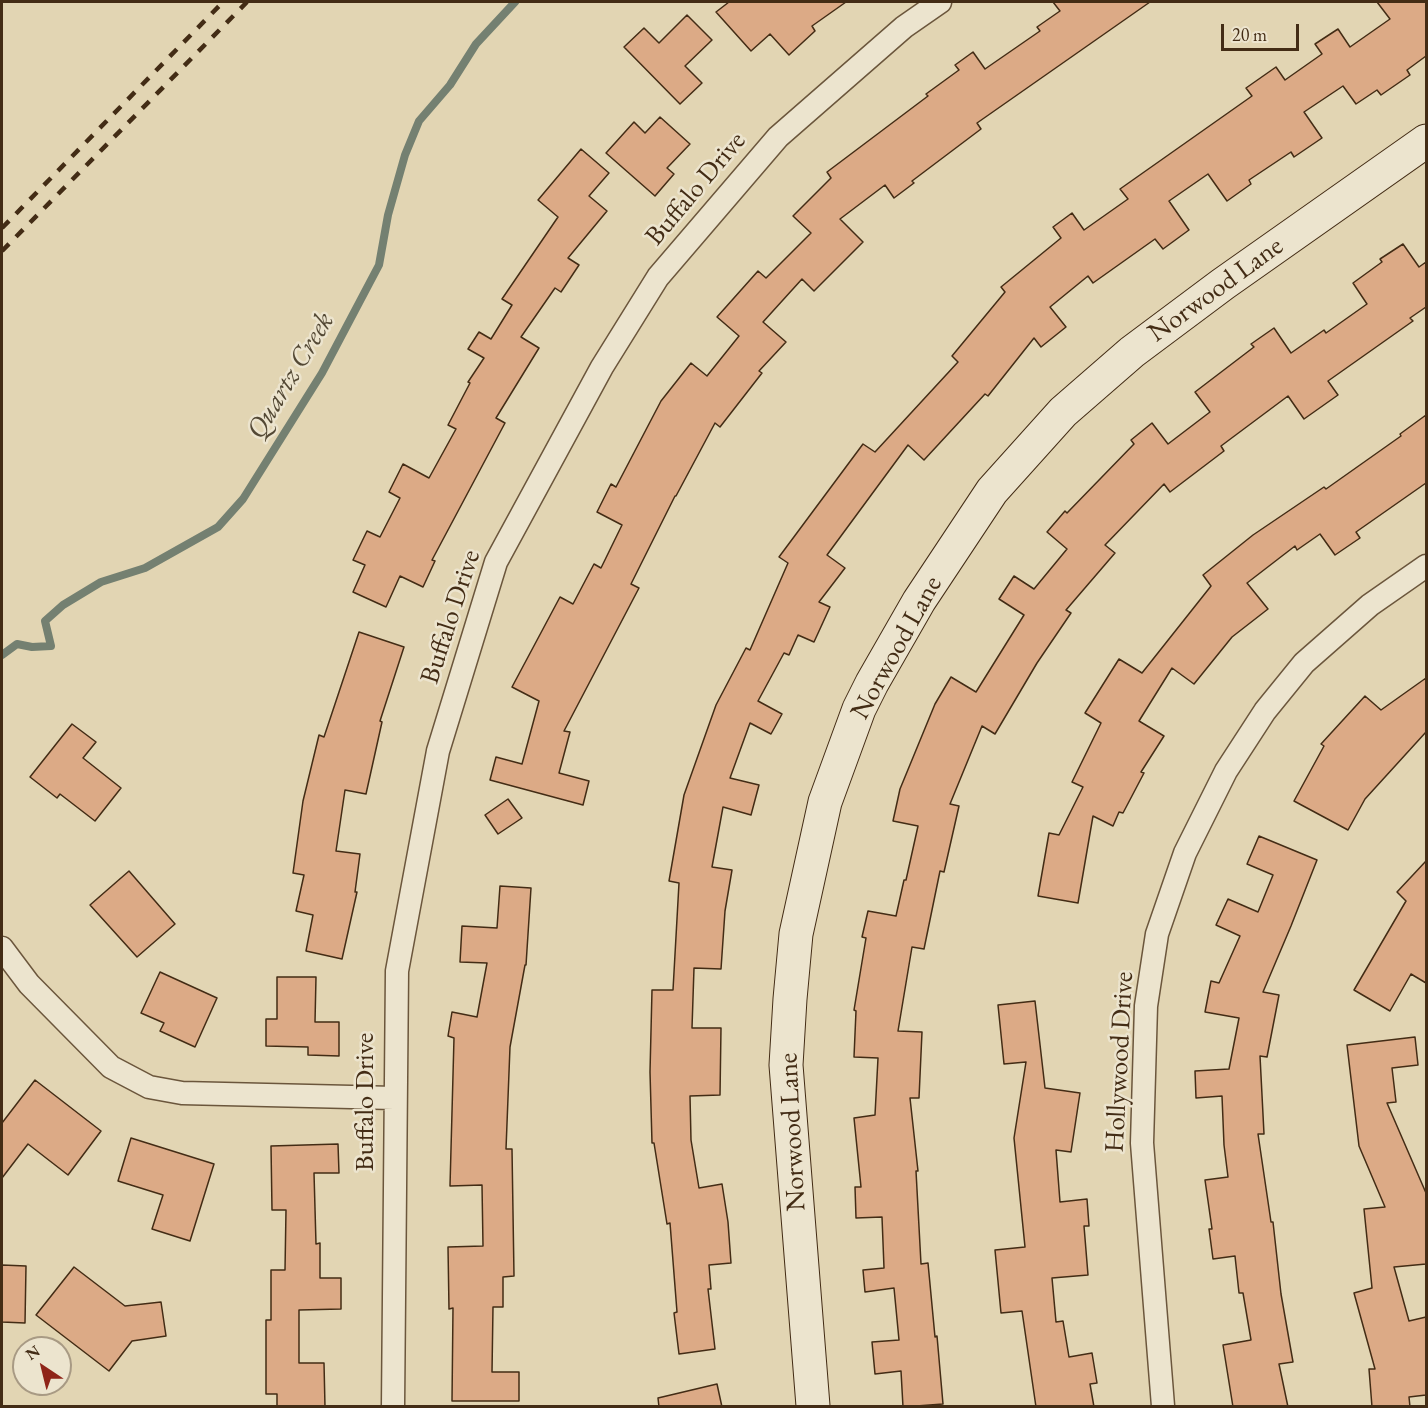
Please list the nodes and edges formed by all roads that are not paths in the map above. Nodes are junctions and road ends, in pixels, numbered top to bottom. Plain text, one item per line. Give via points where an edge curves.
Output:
1 (940, 2) edge
2 (1426, 141) edge
3 (1426, 566) edge
4 (2, 948) edge
5 (394, 1098) junction
6 (393, 1407) edge
7 (813, 1407) edge
8 (1163, 1407) edge

1 - 5 street, Buffalo Drive via 904,27 778,137 658,277 597,377 496,562 438,751 397,971
2 - 7 street, Norwood Lane via 1223,284 1132,352 1063,412 992,492 872,683 825,802 796,934 790,999 786,1065
3 - 8 street, Hollywood Drive via 1370,605 1304,663 1265,711 1226,771 1185,853 1157,934 1146,1006 1142,1143
4 - 5 street via 29,984 111,1067 149,1087 182,1093
5 - 6 street, Buffalo Drive

